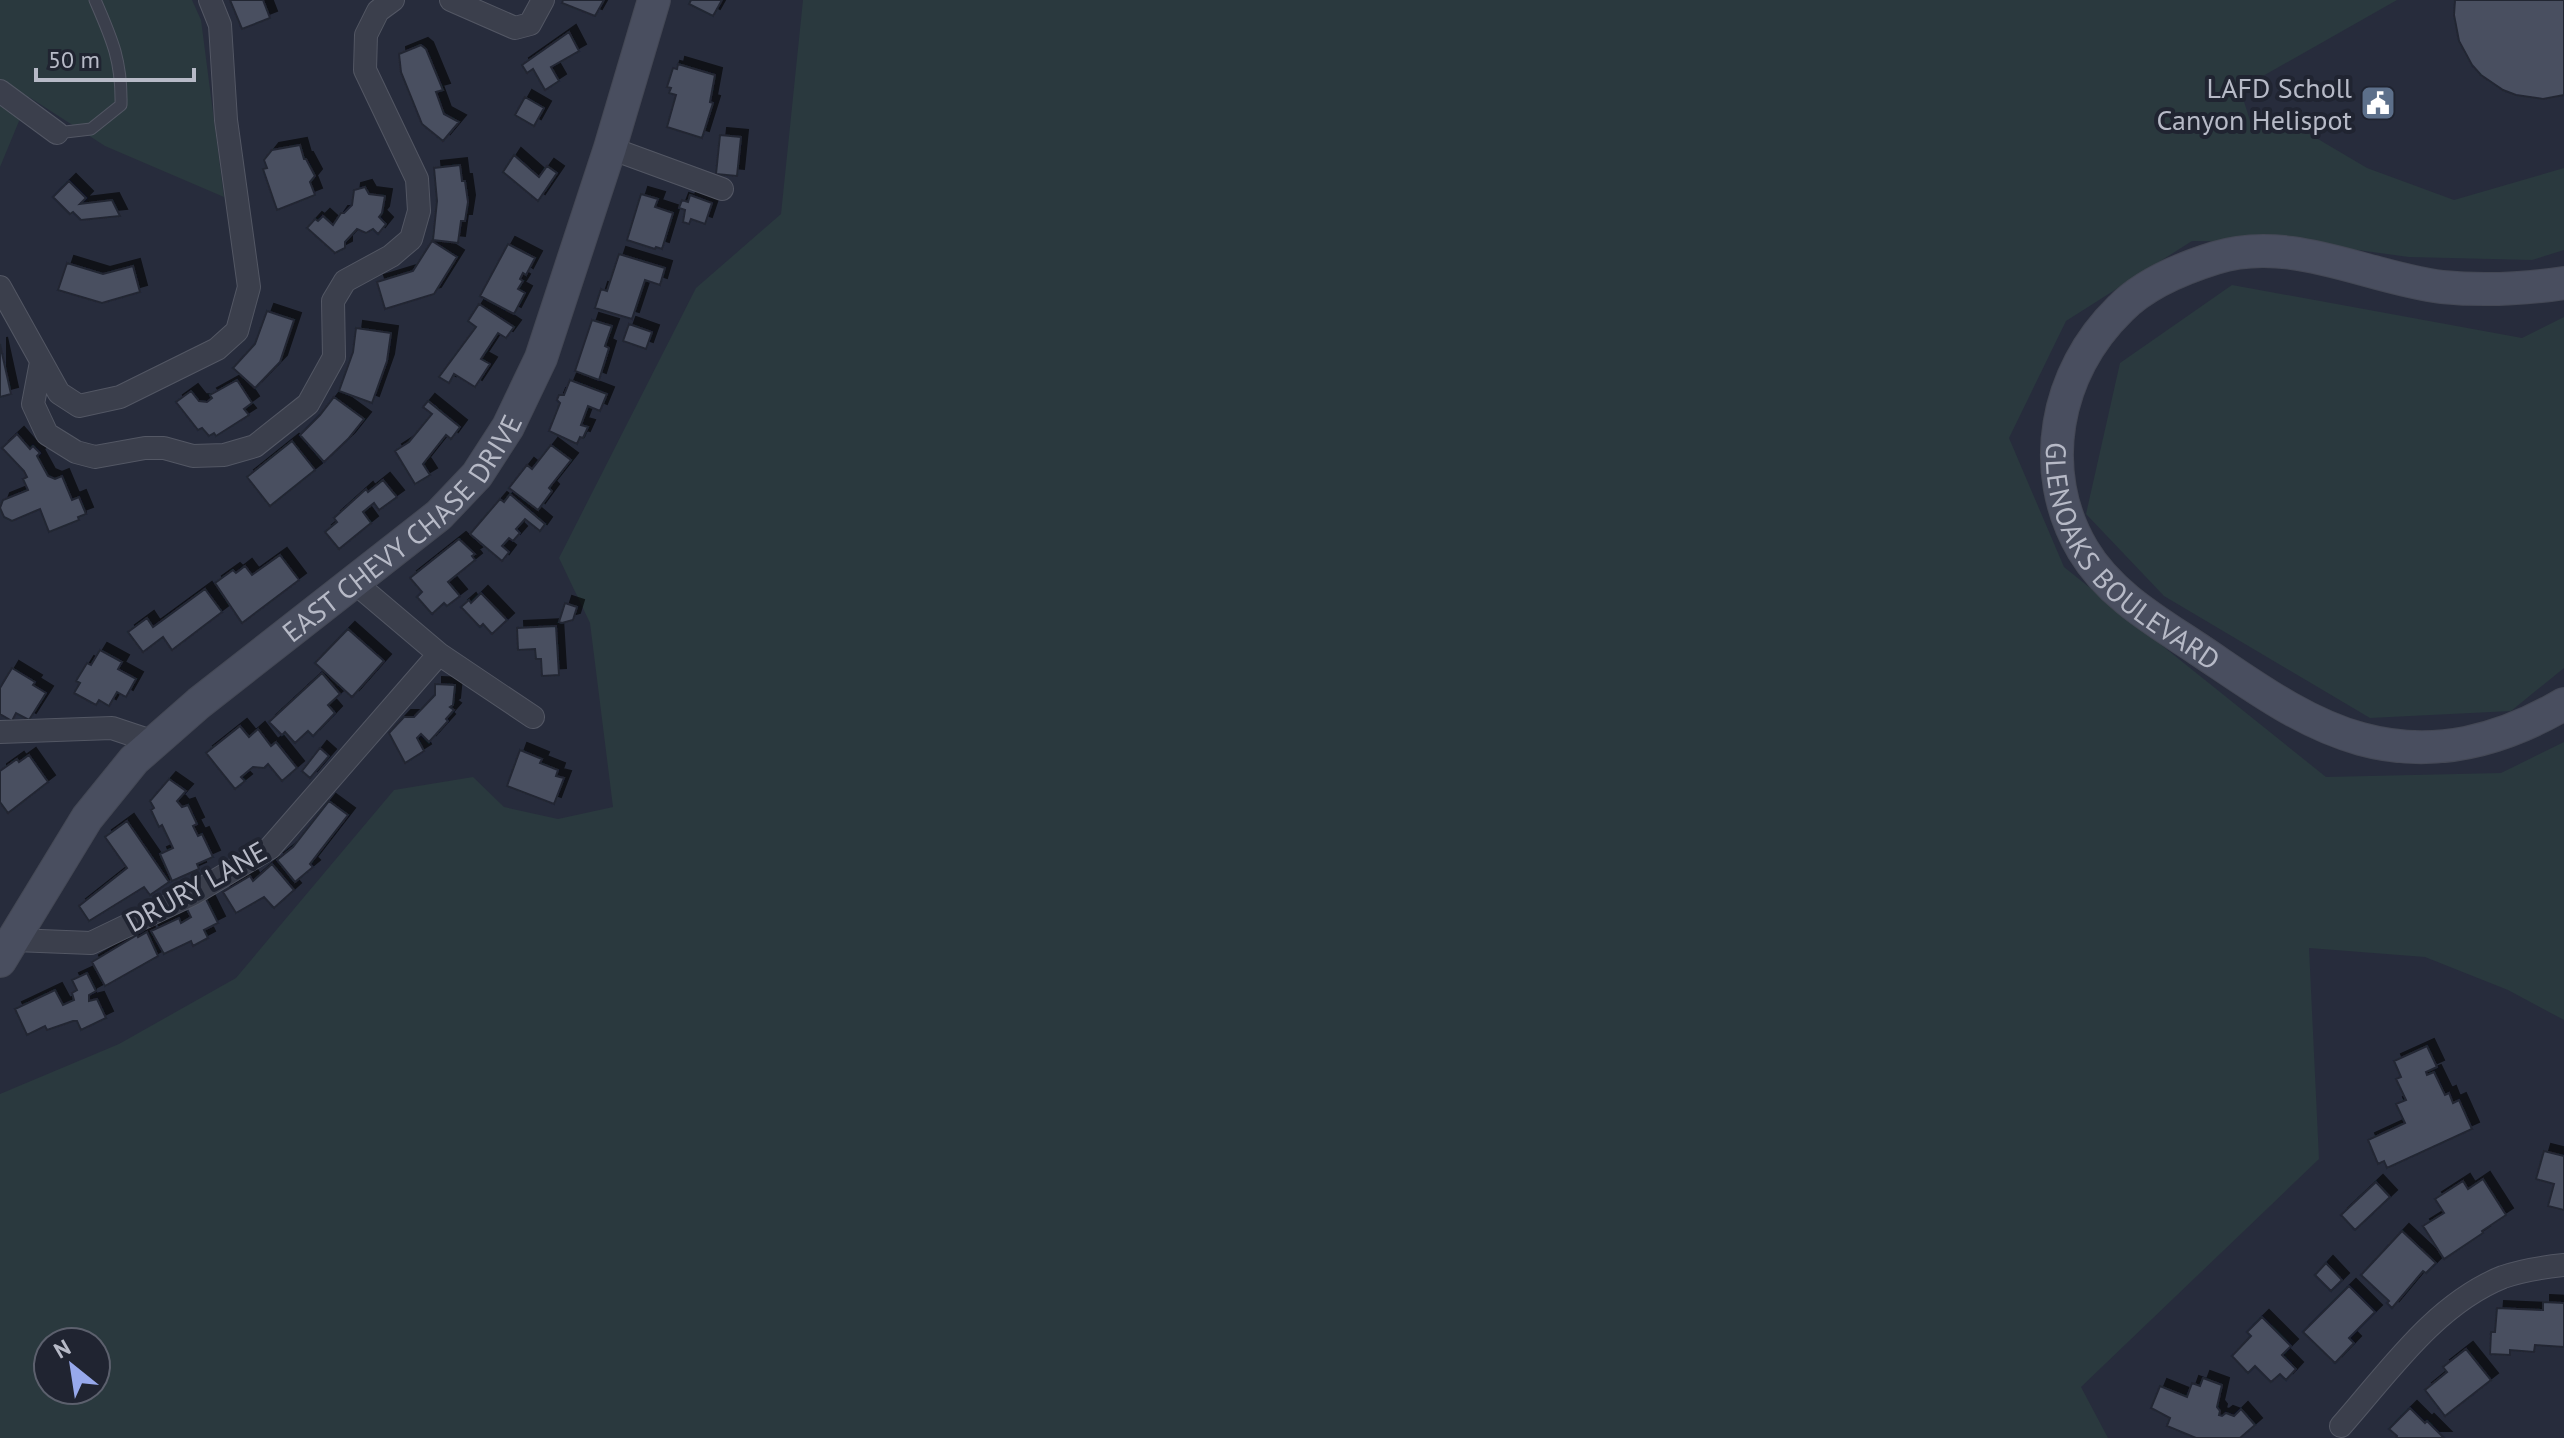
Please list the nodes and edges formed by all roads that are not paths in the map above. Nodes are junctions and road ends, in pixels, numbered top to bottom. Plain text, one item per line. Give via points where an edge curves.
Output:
1 (95, 0) edge
2 (210, 0) edge
3 (393, 0) edge
4 (451, 0) edge
5 (543, 0) edge
6 (654, 0) edge
7 (0, 91) edge
8 (57, 133) joint
9 (610, 148) junction
10 (722, 189) dead end
11 (2564, 283) edge
12 (0, 287) edge
13 (41, 362) junction
14 (354, 582) junction
15 (439, 654) junction
16 (2564, 704) edge
17 (533, 717) dead end
18 (0, 732) edge
19 (154, 742) junction
20 (8, 950) edge
21 (2564, 1265) edge
22 (2341, 1426) dead end

1 - 8 lane via 116,48 121,105 91,129
2 - 13 street via 220,25 226,120 249,287 237,331 217,349 120,397 79,406 59,393
3 - 13 street via 378,11 366,35 365,70 417,179 419,211 411,239 345,281 333,301 334,357 308,404 255,446 224,455 145,448 95,457 47,434 33,404
4 - 5 street via 515,28 530,24
6 - 9 street, EAST CHEVY CHASE DRIVE
7 - 8 street
9 - 10 street
9 - 14 street, EAST CHEVY CHASE DRIVE via 541,358 508,427 477,475 439,515
11 - 16 street, GLENOAKS BOULEVARD via 2441,287 2309,256 2255,251 2219,256 2151,287 2122,306 2095,336 2077,366 2055,442 2066,515 2109,586 2273,699 2315,721 2361,739 2446,746 2490,739
12 - 13 street
14 - 15 street
14 - 19 street, EAST CHEVY CHASE DRIVE
15 - 17 street
15 - 20 street, DRURY LANE via 270,848 193,894 91,943
18 - 19 street via 112,728
19 - 20 street, EAST CHEVY CHASE DRIVE via 87,818
21 - 22 street via 2503,1277 2465,1297 2428,1329

